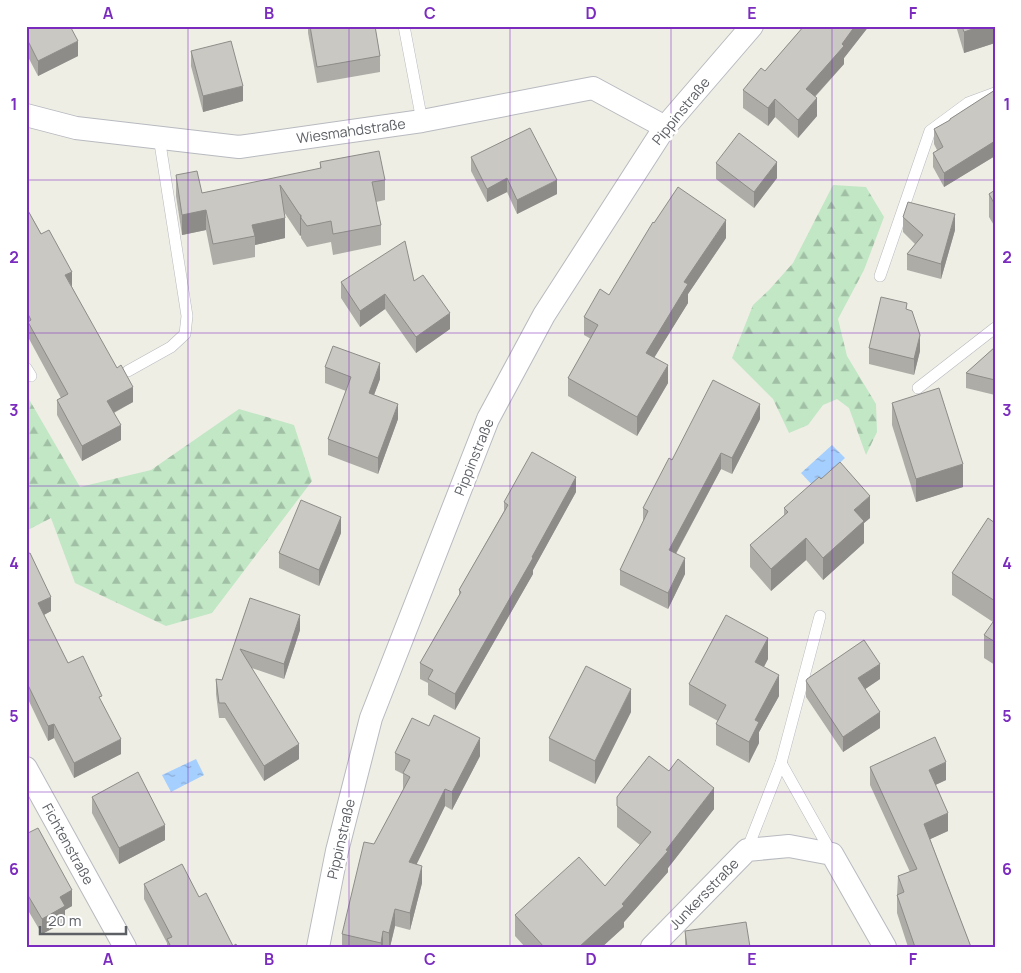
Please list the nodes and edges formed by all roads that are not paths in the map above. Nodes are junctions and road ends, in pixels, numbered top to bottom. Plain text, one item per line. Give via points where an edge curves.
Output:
1 (404, 26) edge
2 (752, 26) edge
3 (995, 93) edge
4 (26, 115) edge
5 (422, 121) junction
6 (665, 127) junction
7 (159, 137) junction
8 (880, 276) dead end
9 (995, 328) edge
10 (128, 370) dead end
11 (918, 388) dead end
12 (820, 616) dead end
13 (781, 763) junction
14 (26, 768) edge
15 (747, 850) junction
16 (832, 854) junction
17 (125, 947) edge
18 (318, 947) edge
19 (652, 947) edge
20 (885, 947) edge

1 - 5 lane
2 - 6 street, Pippinstraße
3 - 8 lane via 968,103 930,132
4 - 7 street, Wiesmahdstraße via 76,128
5 - 6 street, Wiesmahdstraße via 593,88
5 - 7 street, Wiesmahdstraße via 239,147
6 - 18 street, Pippinstraße via 544,315 488,419 371,718 337,851
7 - 10 lane via 187,316 185,334 171,348
9 - 11 lane
12 - 13 lane
13 - 15 lane
13 - 16 lane
14 - 17 street, Fichtenstraße
15 - 16 street, Junkersstraße via 788,846
15 - 19 street, Junkersstraße
16 - 20 street

